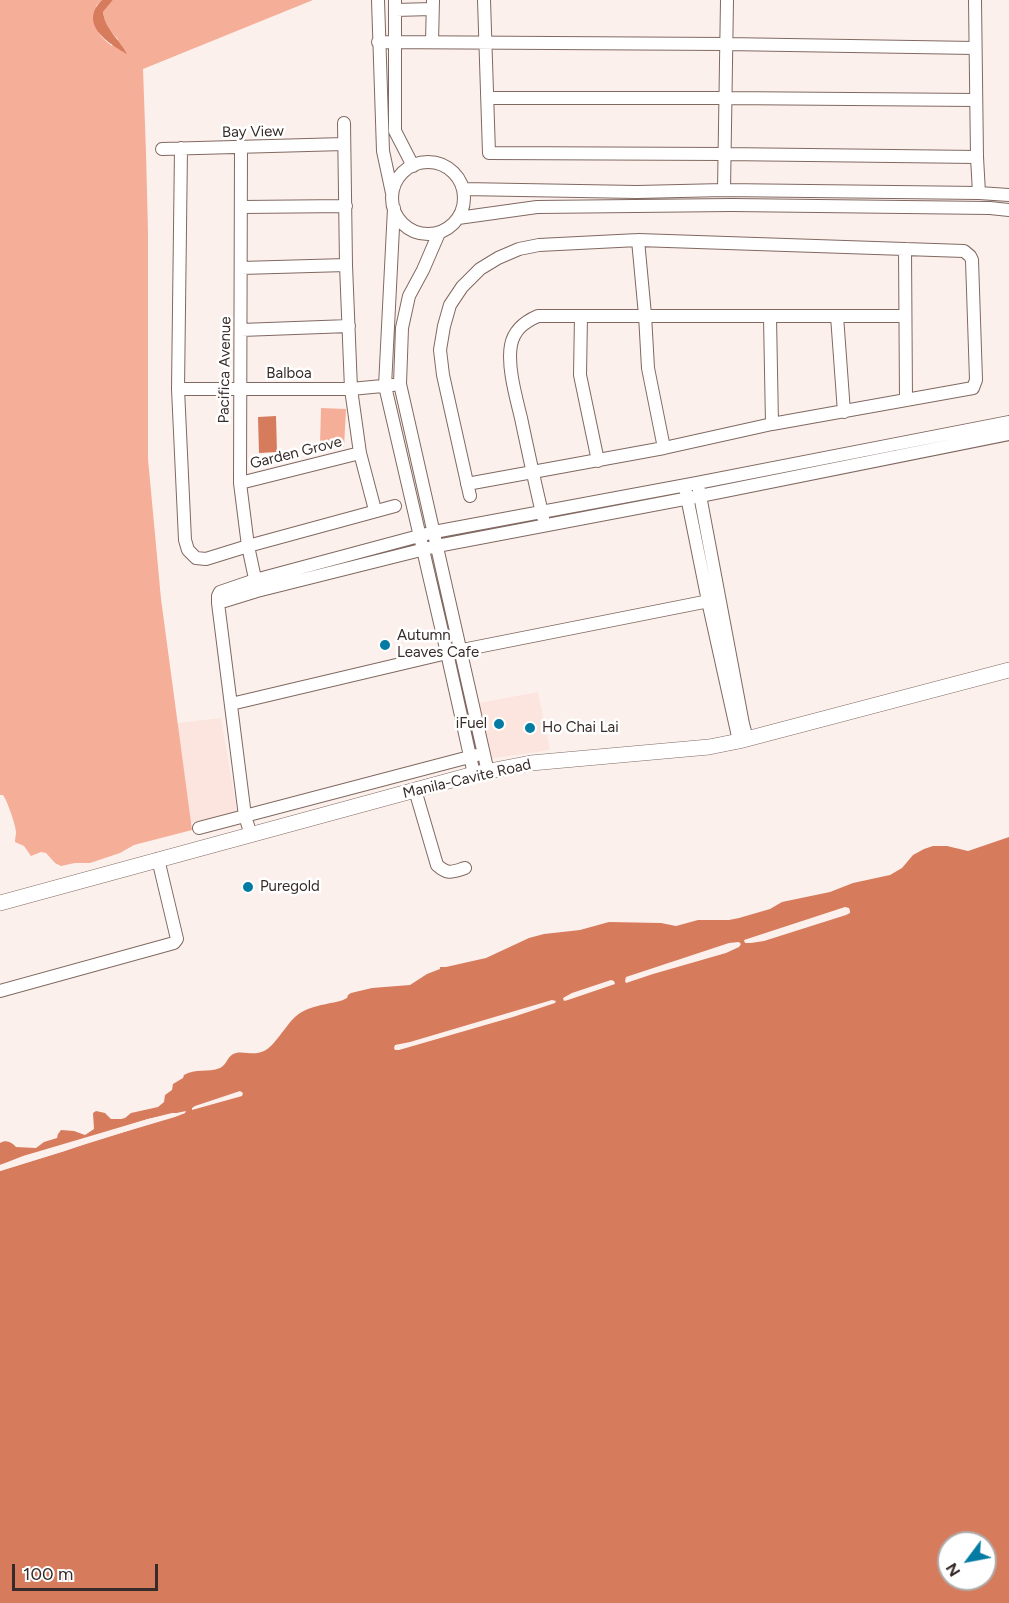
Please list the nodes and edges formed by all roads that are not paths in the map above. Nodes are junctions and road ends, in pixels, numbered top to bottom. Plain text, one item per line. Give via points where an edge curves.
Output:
1 (378, 0) edge
2 (484, 0) edge
3 (727, 0) edge
4 (975, 0) edge
5 (433, 4) edge
6 (395, 5) edge
7 (378, 42) junction
8 (394, 42) junction
9 (432, 42) junction
10 (486, 42) junction
11 (726, 44) junction
12 (975, 48) junction
13 (488, 98) junction
14 (725, 98) junction
15 (976, 100) junction
16 (344, 123) dead end
17 (344, 144) junction
18 (241, 147) junction
19 (181, 148) junction
20 (162, 149) dead end
21 (724, 153) junction
22 (977, 157) junction
23 (413, 166) junction
24 (463, 189) junction
25 (724, 190) junction
26 (637, 192) junction
27 (979, 193) junction
28 (1009, 195) edge
29 (393, 201) junction
30 (637, 205) junction
31 (346, 206) junction
32 (242, 207) junction
33 (1009, 210) edge
34 (458, 218) junction
35 (439, 233) junction
36 (638, 240) junction
37 (904, 249) junction
38 (346, 265) junction
39 (241, 268) junction
40 (645, 315) junction
41 (581, 316) junction
42 (837, 316) junction
43 (905, 316) junction
44 (770, 317) junction
45 (349, 326) junction
46 (241, 330) junction
47 (400, 384) junction
48 (385, 386) junction
49 (178, 389) junction
50 (239, 389) junction
51 (351, 389) junction
52 (906, 400) junction
53 (844, 412) junction
54 (1009, 422) edge
55 (772, 424) junction
56 (1009, 434) edge
57 (664, 448) junction
58 (360, 453) junction
59 (598, 461) junction
60 (533, 473) junction
61 (240, 483) junction
62 (691, 484) junction
63 (694, 497) junction
64 (395, 506) dead end
65 (375, 510) junction
66 (541, 512) junction
67 (544, 525) junction
68 (434, 532) junction
69 (420, 536) junction
70 (248, 546) junction
71 (437, 546) junction
72 (423, 550) junction
73 (256, 586) junction
74 (713, 600) junction
75 (461, 650) junction
76 (447, 653) junction
77 (1009, 670) edge
78 (231, 704) junction
79 (743, 740) junction
80 (484, 753) junction
81 (470, 756) junction
82 (481, 773) junction
83 (415, 790) junction
84 (246, 816) junction
85 (199, 828) dead end
86 (250, 835) junction
87 (159, 859) junction
88 (465, 868) dead end
89 (0, 903) edge
90 (0, 992) edge

1 - 7 street
2 - 10 street
3 - 11 street
4 - 12 street
5 - 6 street
5 - 9 street
6 - 8 street
7 - 8 street
7 - 29 street via 383,151
8 - 9 street
8 - 23 street via 395,131
9 - 10 street
10 - 11 street
10 - 13 street
11 - 12 street
11 - 14 street
12 - 15 street
13 - 14 street
13 - 21 street via 489,153
14 - 15 street
14 - 21 street
15 - 22 street
16 - 17 street
17 - 18 street, Bay View
17 - 31 street
18 - 19 street, Bay View
18 - 32 street, Pacifica Avenue
19 - 20 street, Bay View
19 - 49 street
21 - 22 street
21 - 25 street
22 - 27 street
23 - 24 street via 423,162 444,166
23 - 29 street via 396,183
24 - 26 street
24 - 34 street via 463,209
25 - 26 street
25 - 27 street
26 - 30 street
27 - 28 street
29 - 35 street via 406,226 416,232
29 - 48 street
30 - 33 street
30 - 34 street via 537,207
31 - 32 street
31 - 38 street
32 - 39 street, Pacifica Avenue
34 - 35 street
35 - 47 street via 409,296 402,328
36 - 37 street
36 - 40 street
36 - 60 street via 519,249 480,269 450,305 440,350 442,375 469,490
37 - 43 street
37 - 52 street via 964,251 970,256 976,380 969,390
38 - 39 street
38 - 45 street
39 - 46 street, Pacifica Avenue
40 - 41 street
40 - 44 street
40 - 57 street via 648,368
41 - 59 street via 580,375
41 - 60 street via 538,316 521,326 511,346 511,374
42 - 43 street
42 - 44 street
42 - 53 street
43 - 52 street
44 - 55 street
45 - 46 street
45 - 51 street
46 - 50 street, Pacifica Avenue
47 - 48 street, Balboa
47 - 68 street
48 - 51 street, Balboa
48 - 69 street
49 - 50 street, Balboa
49 - 70 street via 184,540 188,550 196,558 206,559
50 - 51 street, Balboa
50 - 61 street, Pacifica Avenue
51 - 58 street
52 - 53 street
53 - 55 street
54 - 62 street
55 - 57 street
56 - 63 street
57 - 59 street
58 - 61 street, Garden Grove
58 - 65 street
59 - 60 street
60 - 66 street
61 - 70 street, Pacifica Avenue
62 - 63 street
62 - 66 street
63 - 67 street
63 - 74 street
64 - 65 street
65 - 70 street
66 - 67 street
66 - 68 street
67 - 71 street
68 - 69 street
68 - 71 street
69 - 72 street
69 - 73 street
70 - 73 street, Pacifica Avenue
71 - 72 street
71 - 75 street
72 - 73 street
72 - 76 street
73 - 78 street via 218,603
74 - 75 street
74 - 79 street via 743,724
75 - 76 street
75 - 80 street
76 - 78 street
76 - 81 street
77 - 79 main road, Manila-Cavite Road
78 - 84 street
79 - 82 main road, Manila-Cavite Road via 709,747 531,763
80 - 81 street
80 - 82 street
81 - 82 street
81 - 84 street
82 - 83 main road, Manila-Cavite Road
83 - 86 main road, Manila-Cavite Road
83 - 88 street via 437,865 449,873
84 - 85 street
84 - 86 street
86 - 87 main road, Manila-Cavite Road
87 - 89 main road, Manila-Cavite Road
87 - 90 street via 177,939 174,943

